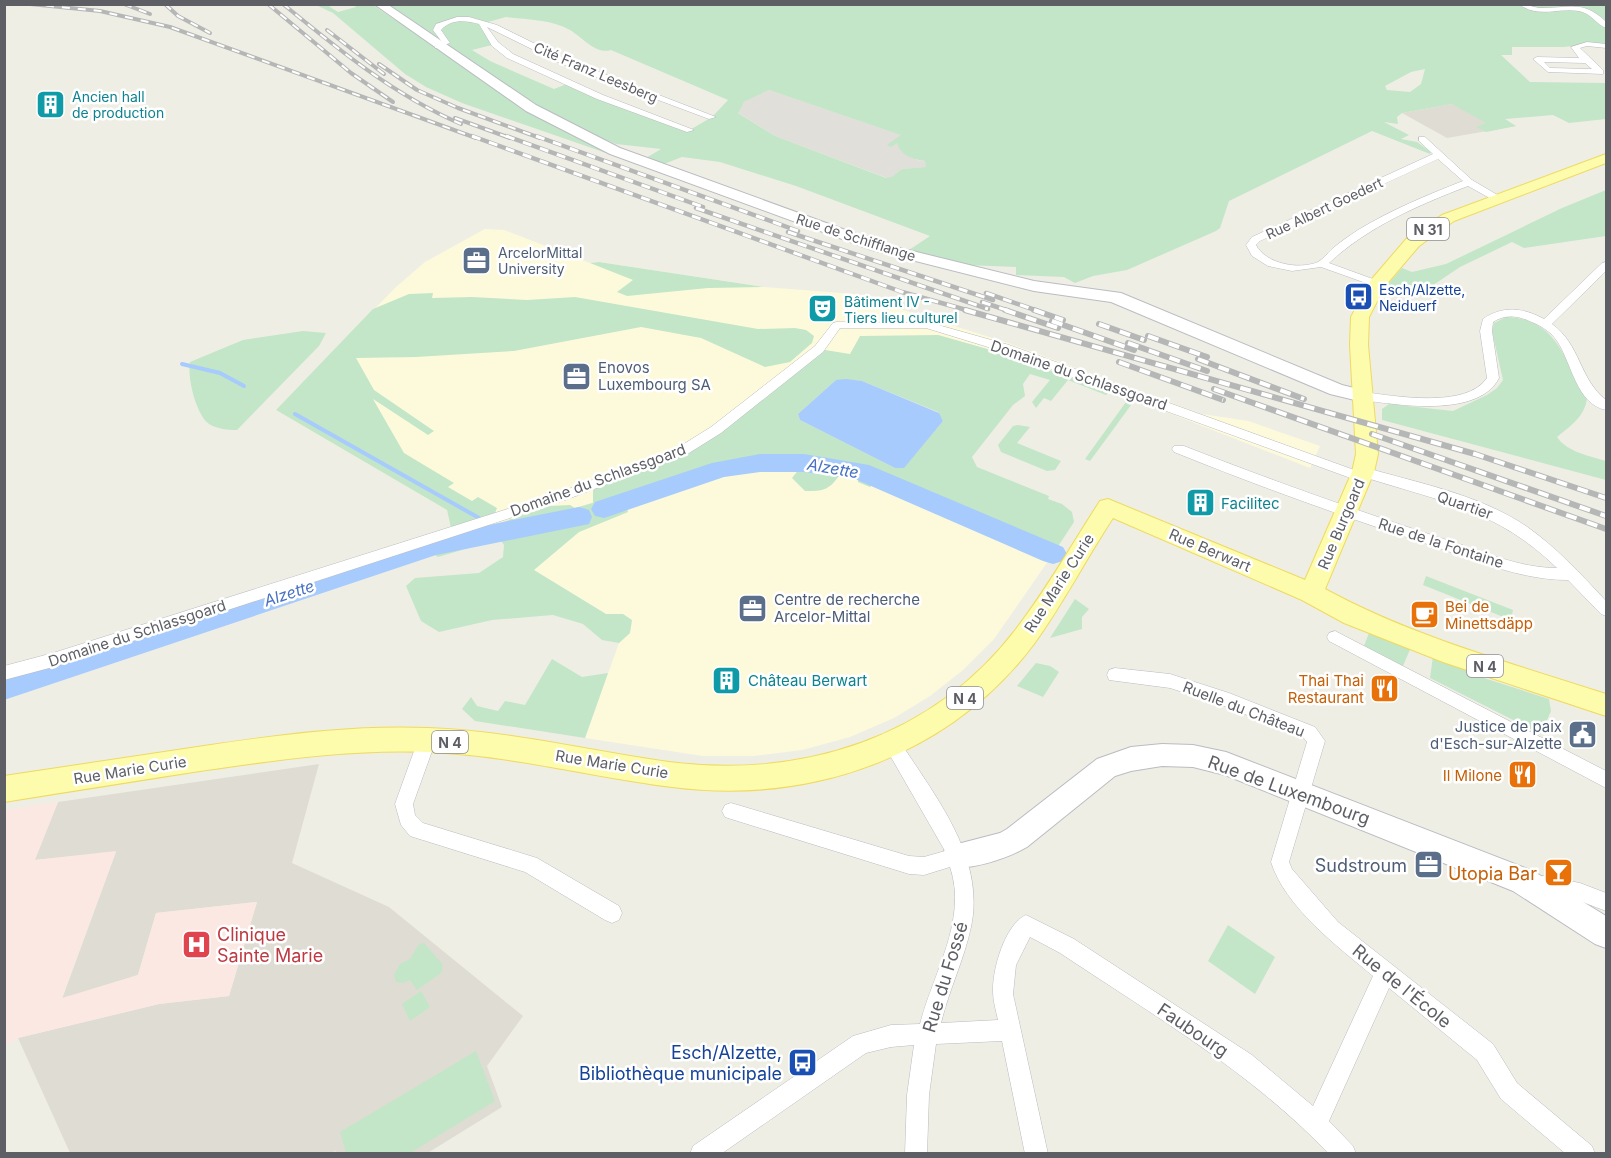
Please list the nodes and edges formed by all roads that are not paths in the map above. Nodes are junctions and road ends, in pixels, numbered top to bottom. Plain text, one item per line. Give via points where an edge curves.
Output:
1 (379, 4) edge
2 (1522, 4) edge
3 (1580, 7) edge
4 (482, 24) junction
5 (1606, 26) edge
6 (438, 46) junction
7 (1606, 46) edge
8 (1588, 61) junction
9 (712, 117) dead end
10 (690, 130) dead end
11 (1422, 139) dead end
12 (1439, 155) junction
13 (1606, 158) edge
14 (1469, 182) junction
15 (1498, 200) junction
16 (1322, 264) junction
17 (1606, 265) edge
18 (1377, 284) junction
19 (1546, 324) junction
20 (1363, 396) junction
21 (1606, 406) edge
22 (1179, 449) dead end
23 (1364, 468) junction
24 (1108, 507) joint
25 (1346, 512) junction
26 (1570, 574) junction
27 (1311, 592) junction
28 (1606, 610) edge
29 (1335, 637) dead end
30 (4, 673) edge
31 (1115, 675) dead end
32 (1606, 695) edge
33 (1606, 705) edge
34 (427, 740) junction
35 (892, 745) junction
36 (1606, 780) edge
37 (4, 789) edge
38 (1300, 792) junction
39 (731, 812) dead end
40 (956, 856) junction
41 (1523, 881) junction
42 (1606, 902) edge
43 (612, 913) dead end
44 (1606, 933) edge
45 (1385, 973) junction
46 (1010, 1029) junction
47 (927, 1035) junction
48 (1316, 1124) junction
49 (701, 1154) edge
50 (916, 1154) edge
51 (1037, 1154) edge
52 (1345, 1154) edge
53 (1584, 1154) edge

1 - 6 street, Rue de Schifflange
2 - 3 street via 1538,10
3 - 5 street
4 - 6 street, Cité Franz Leesberg via 464,19 444,23 437,30 446,43
4 - 9 street, Cité Franz Leesberg via 513,34 566,62 641,93
4 - 10 street, Cité Franz Leesberg via 495,44 510,56 600,97
6 - 20 street, Rue de Schifflange via 551,120 640,161 878,248 1034,286 1115,297 1337,390
7 - 8 street via 1575,47
8 - 8 street via 1600,72 1548,70 1537,60
11 - 12 street
12 - 14 street
12 - 16 street, Rue Albert Goedert via 1256,239 1251,245 1254,253 1278,266
13 - 15 main road, N 31
14 - 15 street
14 - 16 street via 1372,227
15 - 18 main road, N 31 via 1429,229
16 - 18 street
17 - 19 street
18 - 20 main road, N 31 via 1360,317
19 - 20 street via 1512,313 1492,315 1486,332 1491,384 1451,403
19 - 21 street via 1562,338 1588,392
20 - 23 main road, N 31
22 - 25 street, Rue de la Fontaine
23 - 25 main road, Rue Burgoard / N 31
23 - 26 street, Quartier via 1479,507 1517,528
23 - 30 street, Domaine du Schlassgoard via 939,328 837,325 819,349 716,430 684,450 513,512
24 - 27 main road, Rue Berwart / N 4
24 - 35 main road, Rue Marie Curie / N 4 via 1012,652 948,711
25 - 26 street, Rue de la Fontaine via 1521,569
25 - 27 main road, Rue Burgoard / N 31
26 - 28 street, Quartier
27 - 32 main road, N 4
27 - 33 main road, N 4 via 1353,616 1452,655
29 - 36 street
31 - 38 street, Ruelle du Château via 1170,681 1310,732 1316,741
34 - 35 main road, Rue Marie Curie / N 4 via 501,746 684,776 732,780 807,772
34 - 37 main road, Rue Marie Curie / N 4 via 361,740 281,747
34 - 43 street via 404,804 407,819 417,830 530,864
35 - 40 street, Rue du Fossé
38 - 40 street, Rue de Luxembourg via 1193,756 1131,759 1106,767 1017,838
38 - 41 street, Rue de Luxembourg
38 - 45 street, Rue de l'École via 1280,862 1284,874 1331,929
39 - 40 street, Rue de Luxembourg via 909,865 924,866
40 - 47 street, Rue du Fossé via 965,890 964,914
41 - 42 street via 1580,892
41 - 44 street, Rue de Luxembourg
45 - 48 street
45 - 53 street, Rue de l'École via 1485,1052 1509,1091
46 - 47 street
46 - 48 street, Faubourg via 1003,994 1004,970 1010,949 1026,925 1067,946 1244,1063
46 - 51 street
47 - 49 street via 891,1036 861,1044
47 - 50 street, Rue du Fossé via 916,1101
48 - 52 street, Faubourg

